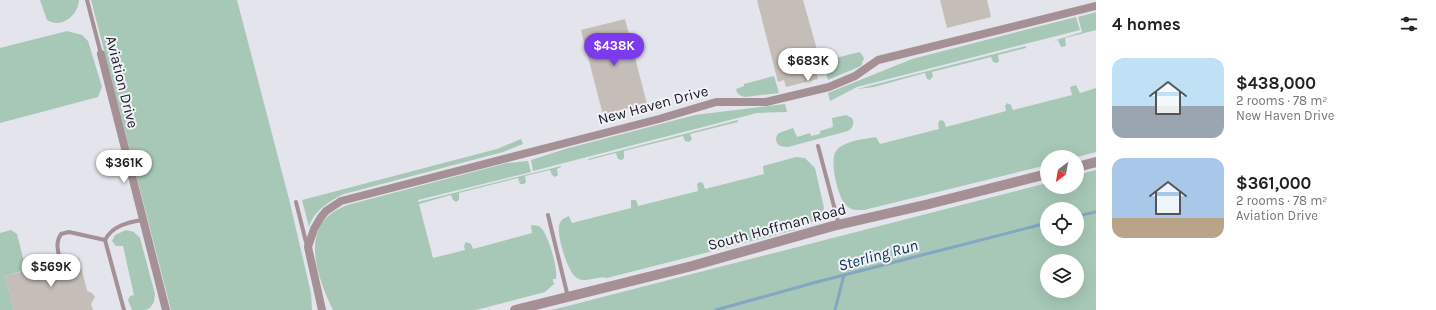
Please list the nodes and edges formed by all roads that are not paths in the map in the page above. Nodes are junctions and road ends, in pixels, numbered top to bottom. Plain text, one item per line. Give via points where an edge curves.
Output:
1 (87, 0) edge
2 (1096, 6) edge
3 (100, 54) joint
4 (818, 146) dead end
5 (1096, 162) edge
6 (1084, 165) edge
7 (1040, 176) edge
8 (296, 202) dead end
9 (548, 215) dead end
10 (143, 220) junction
11 (840, 225) junction
12 (105, 240) junction
13 (308, 247) junction
14 (60, 261) dead end
15 (568, 297) junction
16 (124, 310) edge
17 (166, 310) edge
18 (322, 310) edge
19 (515, 310) edge

1 - 3 lane, Aviation Drive
2 - 13 street, New Haven Drive via 878,60 855,76 829,87 766,102 716,102 349,198 326,211 314,228
3 - 10 street, Aviation Drive
4 - 11 lane
5 - 6 street
7 - 11 street, South Hoffman Road
8 - 13 lane
9 - 15 lane
10 - 12 lane via 117,227
10 - 17 street, Aviation Drive
11 - 15 street, South Hoffman Road
12 - 14 lane via 69,232 61,234 57,240
12 - 16 lane
13 - 18 street
15 - 19 street, South Hoffman Road

